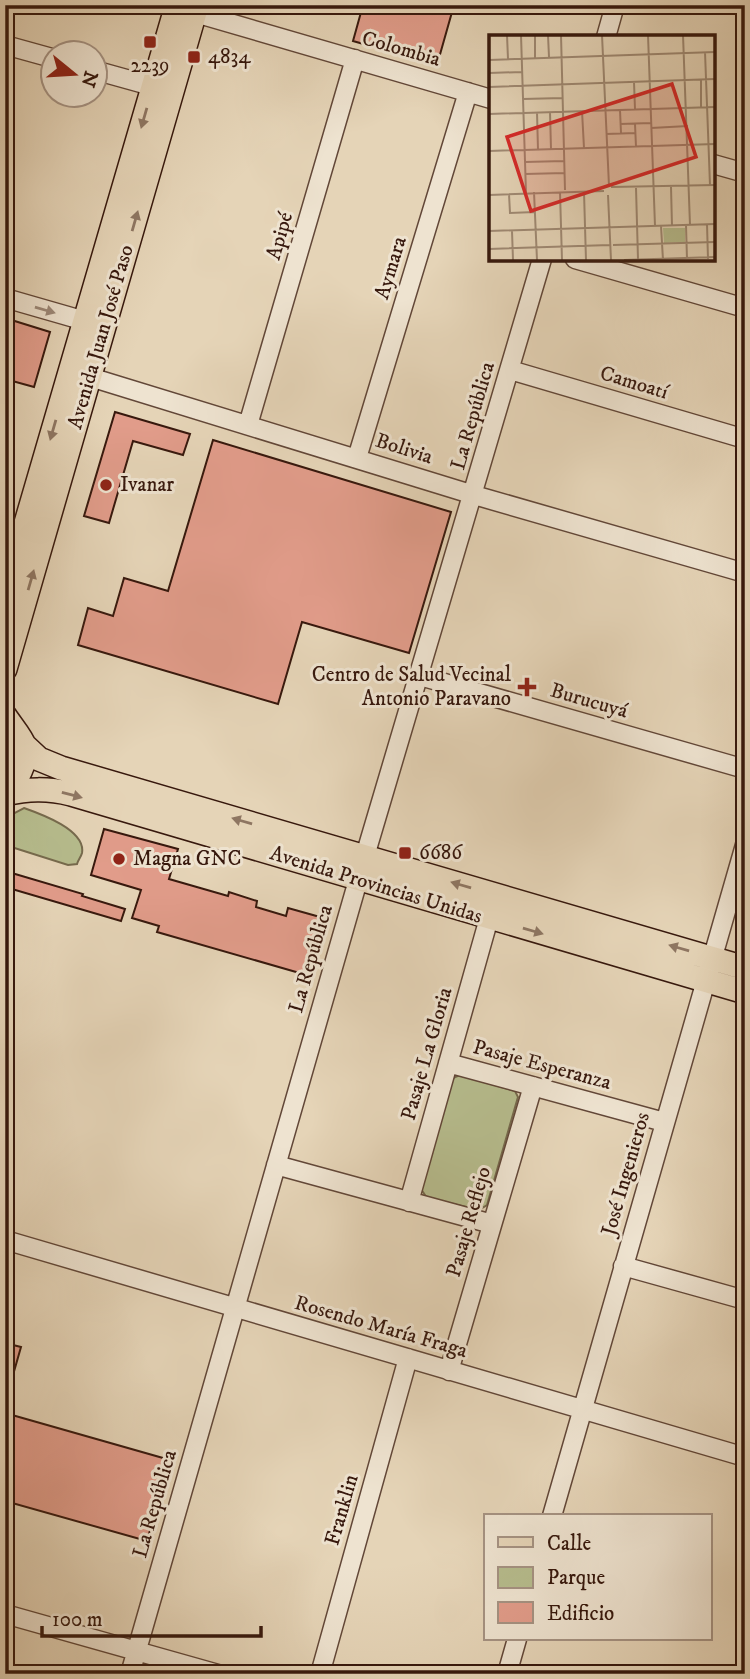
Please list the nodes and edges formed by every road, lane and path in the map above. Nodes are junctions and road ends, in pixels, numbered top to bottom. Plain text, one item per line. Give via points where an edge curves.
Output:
1 (615, 5) edge
2 (187, 8) edge
3 (607, 35) edge
4 (5, 45) edge
5 (38, 54) edge
6 (355, 59) junction
7 (108, 74) edge
8 (163, 89) junction
9 (468, 92) junction
10 (489, 98) edge
11 (715, 164) edge
12 (745, 173) edge
13 (541, 261) edge
14 (582, 261) edge
15 (5, 298) edge
16 (745, 308) edge
17 (93, 328) junction
18 (510, 370) junction
19 (90, 377) junction
20 (248, 425) junction
21 (745, 439) edge
22 (357, 458) junction
23 (474, 495) junction
24 (12, 545) edge
25 (745, 573) edge
26 (5, 595) edge
27 (5, 670) edge
28 (420, 676) junction
29 (12, 731) edge
30 (745, 769) edge
31 (5, 793) edge
32 (745, 845) edge
33 (365, 856) junction
34 (358, 879) junction
35 (489, 918) junction
36 (712, 958) junction
37 (745, 968) edge
38 (705, 981) junction
39 (745, 992) edge
40 (448, 1063) junction
41 (533, 1086) junction
42 (664, 1122) junction
43 (276, 1166) junction
44 (409, 1202) junction
45 (492, 1224) junction
46 (5, 1240) edge
47 (624, 1266) junction
48 (745, 1300) edge
49 (235, 1308) junction
50 (408, 1358) junction
51 (449, 1371) junction
52 (582, 1409) junction
53 (745, 1457) edge
54 (553, 1514) edge
55 (5, 1614) edge
56 (517, 1640) edge
57 (136, 1652) junction
58 (130, 1674) edge
59 (218, 1674) edge
60 (320, 1674) edge
61 (507, 1674) edge

1 - 3 street
2 - 6 street, Colombia
2 - 8 main road, Avenida Juan José Paso
4 - 5 street
6 - 9 street, Colombia
6 - 20 street, Apipé
7 - 8 street
8 - 17 main road, Avenida Juan José Paso
9 - 10 street, Colombia
9 - 22 street, Aymara
11 - 12 street
13 - 18 street, La República
14 - 16 street
15 -> 17 street
17 - 19 main road, Avenida Juan José Paso
17 -> 24 main road, Avenida Juan José Paso
18 - 21 street, Camoatí
18 - 23 street, La República
19 - 20 street, Bolivia
27 -> 19 main road, Avenida Juan José Paso
20 - 22 street, Bolivia
22 - 23 street, Bolivia
23 - 25 street, Bolivia
23 - 28 street, La República
24 - 26 main road, Avenida Juan José Paso
28 - 30 street, Burucuyá
28 - 33 street, La República
29 - 31 main road via 24,760 20,774
33 -> 29 main road, Avenida Provincias Unidas via 61,768 39,759
31 -> 34 main road, Avenida Provincias Unidas via 27,789 61,792
32 - 36 street, José Ingenieros
33 - 34 street, La República
36 -> 33 main road, Avenida Provincias Unidas
34 - 35 main road, Avenida Provincias Unidas
34 - 43 street, La República
35 -> 38 main road, Avenida Provincias Unidas
35 - 40 street, Pasaje La Gloria
36 - 37 main road, Avenida Provincias Unidas
36 - 38 street, José Ingenieros
38 - 39 main road, Avenida Provincias Unidas
38 - 42 street, José Ingenieros
40 - 41 street, Pasaje Esperanza
40 - 44 street, Pasaje La Gloria
41 - 42 street, Pasaje Esperanza
41 - 45 street, Pasaje Reflejo
42 - 47 street, José Ingenieros
43 - 44 street
43 - 49 street, La República
44 - 45 street
45 - 51 street, Pasaje Reflejo
46 - 49 street, Rosendo María Fraga
47 - 48 street
47 - 52 street, José Ingenieros
49 - 50 street, Rosendo María Fraga
49 - 57 street, La República
50 - 51 street, Rosendo María Fraga
50 - 60 street, Franklin
51 - 52 street, Rosendo María Fraga
52 - 53 street, Rosendo María Fraga
52 - 54 street, José Ingenieros
55 - 57 street
56 - 61 street
57 - 58 street, La República
57 - 59 street

